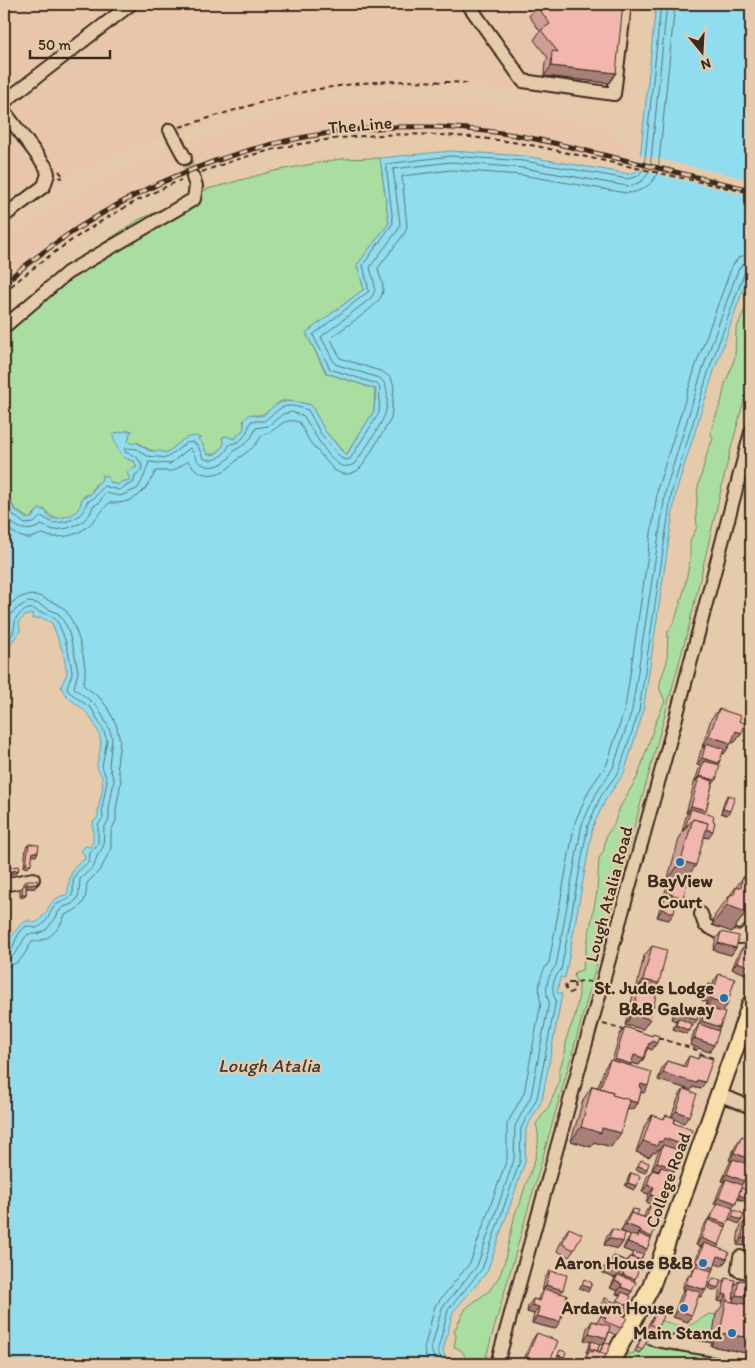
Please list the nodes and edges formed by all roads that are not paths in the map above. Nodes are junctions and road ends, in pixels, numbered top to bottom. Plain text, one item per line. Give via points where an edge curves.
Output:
1 (130, 4) edge
2 (468, 4) edge
3 (625, 4) edge
4 (4, 102) edge
5 (4, 111) edge
6 (170, 130) road end
7 (185, 158) tunnel mouth
8 (191, 177) tunnel mouth
9 (4, 216) edge
10 (4, 327) edge
11 (751, 432) edge
12 (33, 879) edge
13 (4, 885) edge
14 (701, 914) dead end
15 (751, 930) edge
16 (751, 1003) edge
17 (720, 1095) junction
18 (751, 1107) edge
19 (740, 1258) dead end
20 (751, 1273) edge
21 (629, 1328) junction
22 (751, 1356) edge
23 (497, 1364) edge
24 (610, 1364) edge

1 - 4 street
2 - 3 street via 523,81 614,94
5 - 9 street via 48,174 44,186
6 - 7 street
8 - 10 street via 196,186 194,198 67,273
11 - 23 street, Lough Atalia Road via 716,571
12 - 13 street
14 - 15 street via 705,925 724,934 741,937
16 - 17 main road, College Road
17 - 18 street
17 - 21 main road, College Road via 651,1287
19 - 20 street via 738,1270
21 - 22 street via 656,1340
21 - 24 main road, College Road

